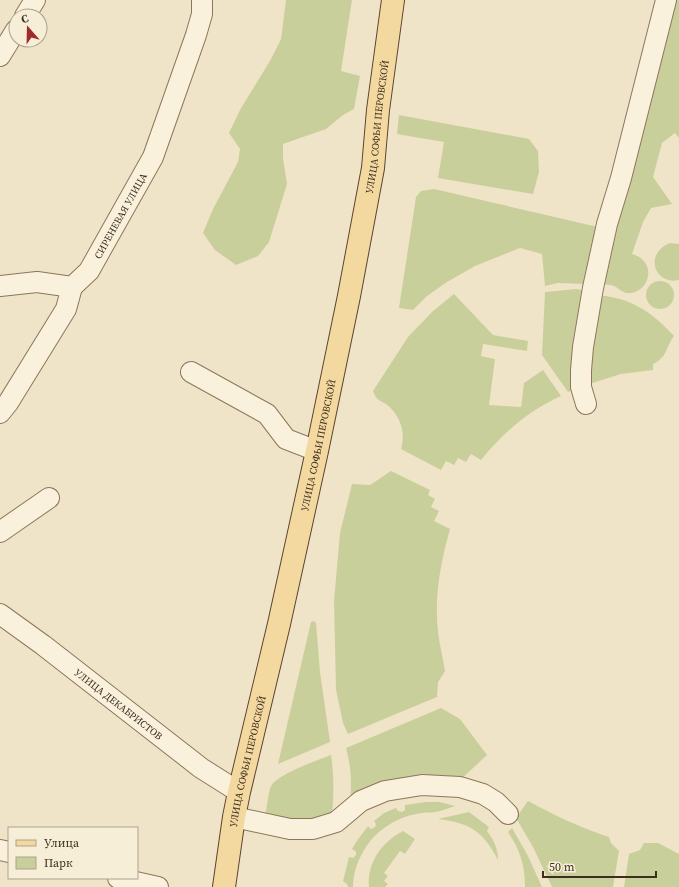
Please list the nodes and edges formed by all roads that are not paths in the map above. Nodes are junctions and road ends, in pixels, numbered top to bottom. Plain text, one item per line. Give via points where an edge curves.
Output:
1 (202, 0) edge
2 (393, 0) edge
3 (666, 0) edge
4 (8, 43) edge
5 (0, 56) edge
6 (1, 286) edge
7 (72, 286) junction
8 (192, 372) dead end
9 (586, 404) dead end
10 (0, 413) edge
11 (317, 451) junction
12 (48, 498) dead end
13 (0, 532) edge
14 (0, 614) edge
15 (239, 792) junction
16 (508, 814) dead end
17 (234, 817) junction
18 (122, 879) edge
19 (158, 887) edge
20 (224, 887) edge

1 - 7 street, СИРЕНЕВАЯ УЛИЦА via 202,14 196,35 153,157 89,271
2 - 11 main road, УЛИЦА СОФЬИ ПЕРОВСКОЙ via 373,168
3 - 9 street via 594,281 581,370 581,387
4 - 5 street
6 - 7 street via 37,282
7 - 10 street via 66,309
8 - 11 street via 267,414 286,438
11 - 15 main road, УЛИЦА СОФЬИ ПЕРОВСКОЙ
12 - 13 street
14 - 15 street, УЛИЦА ДЕКАБРИСТОВ via 201,768
15 - 17 main road, УЛИЦА СОФЬИ ПЕРОВСКОЙ
16 - 17 street via 483,794 460,787 422,785 386,791 361,801 336,822 313,829 290,829
17 - 20 main road, УЛИЦА СОФЬИ ПЕРОВСКОЙ
18 - 19 street

